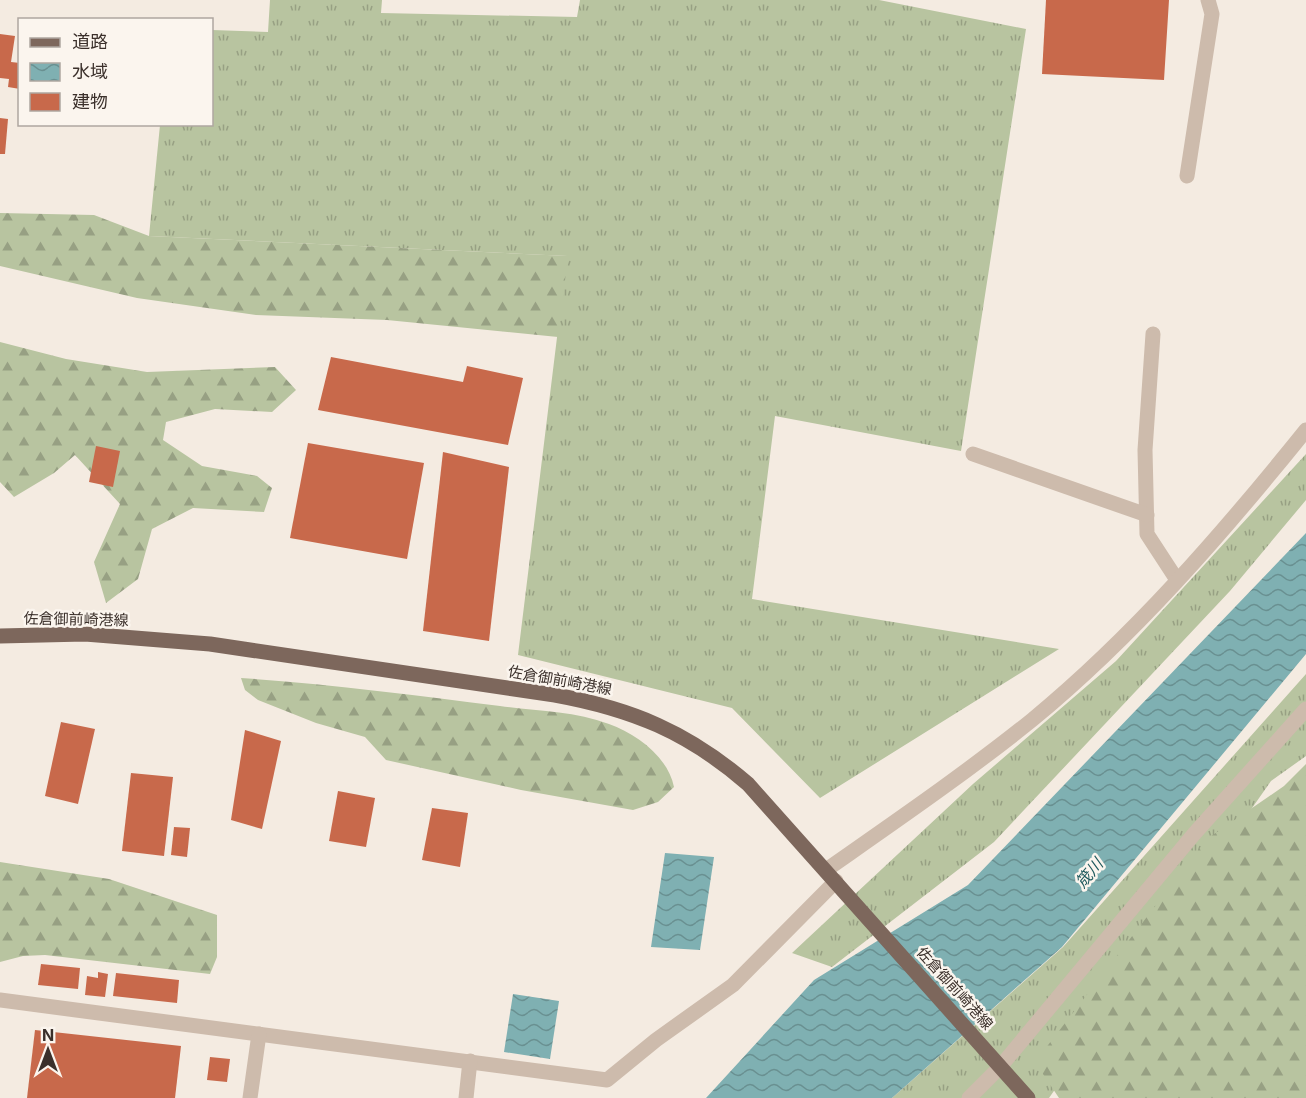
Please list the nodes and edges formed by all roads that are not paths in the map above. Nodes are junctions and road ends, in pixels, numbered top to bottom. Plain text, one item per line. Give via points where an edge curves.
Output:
1 (1208, 0) edge
2 (1187, 176) dead end
3 (1154, 334) dead end
4 (1306, 430) edge
5 (973, 454) dead end
6 (1147, 515) junction
7 (1177, 580) junction
8 (0, 636) edge
9 (1306, 709) edge
10 (831, 876) junction
11 (0, 1000) edge
12 (259, 1034) junction
13 (470, 1062) junction
14 (997, 1063) junction
15 (250, 1098) edge
16 (466, 1098) edge
17 (969, 1098) edge
18 (1028, 1098) edge

1 - 2 street via 1212,14
3 - 6 street via 1145,450
4 - 7 street
5 - 6 street
6 - 7 street via 1148,534
7 - 10 street via 1032,719
8 - 10 main road, 佐倉御前崎港線 via 85,634 210,644 607,705 645,718 719,758 748,784
9 - 14 street
10 - 13 street via 733,985 607,1080
10 - 14 main road, 佐倉御前崎港線
11 - 12 street
12 - 13 street
12 - 15 street
13 - 16 street
14 - 17 street
14 - 18 main road, 佐倉御前崎港線

